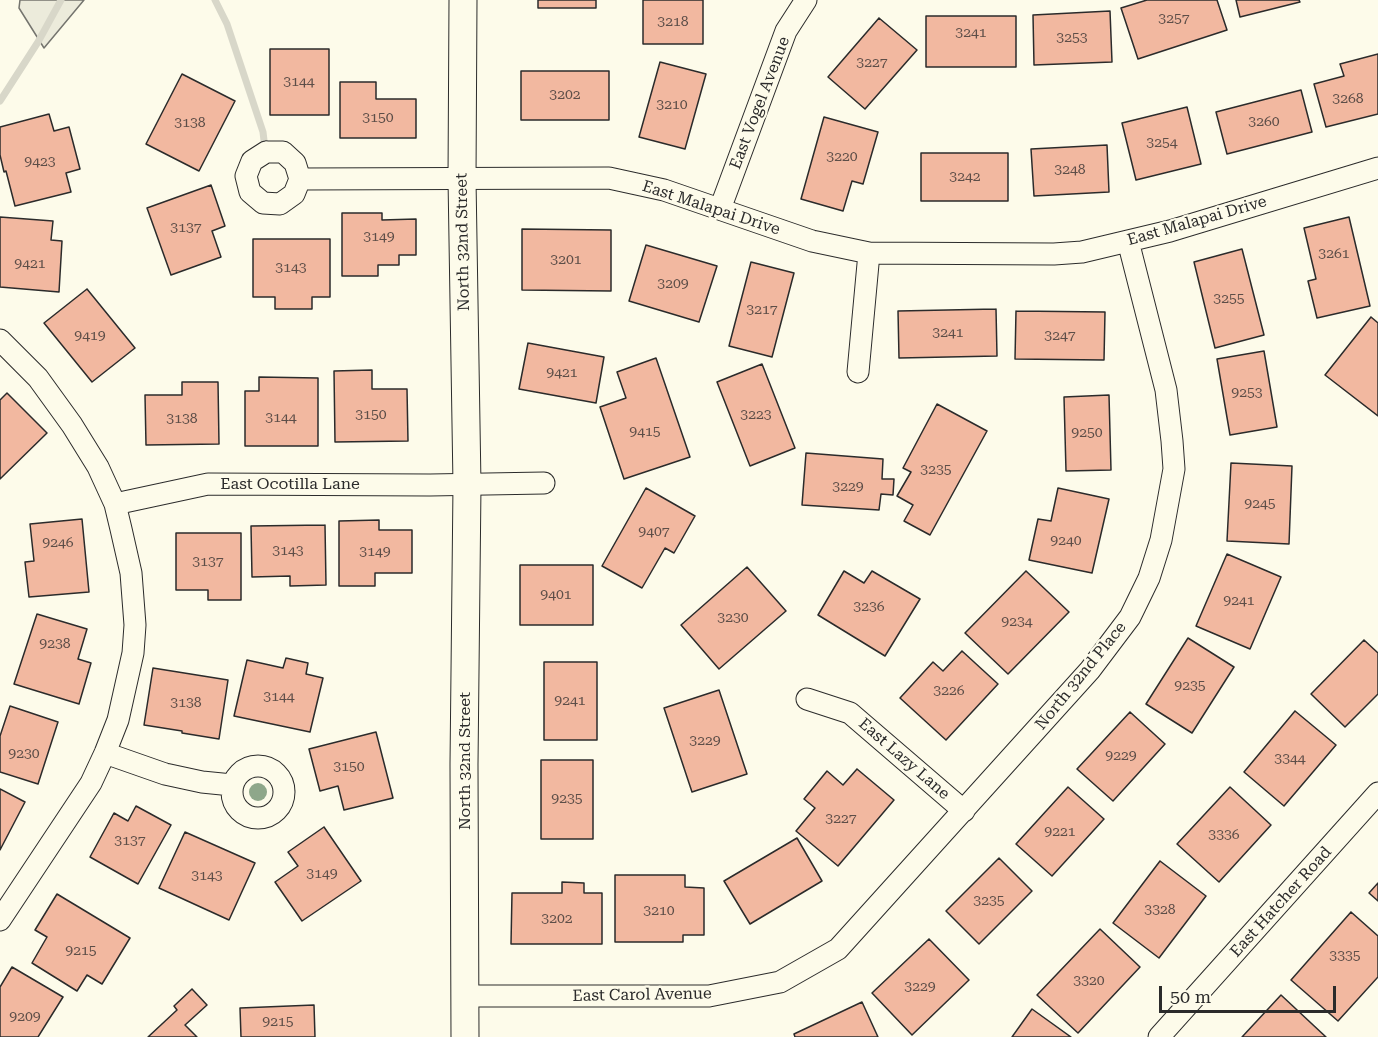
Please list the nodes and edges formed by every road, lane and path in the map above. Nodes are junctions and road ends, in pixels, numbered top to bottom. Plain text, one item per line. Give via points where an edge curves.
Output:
1 (462, 0) edge
2 (806, 0) edge
3 (1378, 168) edge
4 (300, 179) dead end
5 (462, 179) junction
6 (720, 209) junction
7 (1128, 241) junction
8 (869, 253) junction
9 (1, 343) edge
10 (858, 372) dead end
11 (544, 483) dead end
12 (467, 485) junction
13 (115, 504) junction
14 (807, 699) dead end
15 (105, 753) junction
16 (232, 785) dead end
17 (1378, 793) edge
18 (964, 811) junction
19 (0, 920) edge
20 (465, 996) junction
21 (465, 1037) edge
22 (1159, 1037) edge

1 - 5 street, North 32nd Street
2 - 6 street, East Vogel Avenue via 786,31
3 - 7 street, East Malapai Drive
4 - 5 street, East Malapai Drive
5 - 6 street, East Malapai Drive via 609,178 664,190
5 - 12 street, North 32nd Street
6 - 8 street, East Malapai Drive via 812,241
7 - 8 street, East Malapai Drive via 1054,254
7 - 18 street, North 32nd Place via 1166,390 1172,441 1174,469 1161,540 1149,578 1130,616 1090,670
8 - 10 street
9 - 13 street via 38,378 72,425
11 - 12 street
12 - 13 street, East Ocotilla Lane via 208,484
12 - 20 street, North 32nd Street
13 - 15 street via 131,573 135,625 118,720
14 - 18 street, East Lazy Lane via 850,713
15 - 16 street via 165,774
15 - 19 street via 91,783
17 - 22 street, East Hatcher Road
18 - 20 street, East Carol Avenue via 838,950 780,982 709,996
20 - 21 street, North 32nd Street

